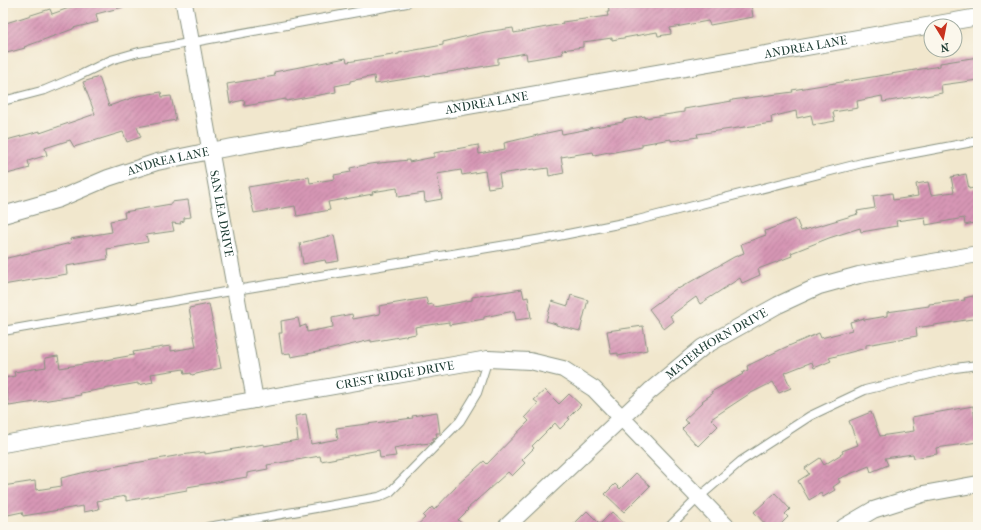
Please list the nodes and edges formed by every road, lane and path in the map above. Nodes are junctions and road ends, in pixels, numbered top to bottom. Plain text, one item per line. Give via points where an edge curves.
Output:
1 (184, 3) edge
2 (407, 3) edge
3 (978, 17) edge
4 (190, 41) junction
5 (3, 101) edge
6 (978, 141) edge
7 (210, 151) junction
8 (3, 215) edge
9 (978, 254) edge
10 (236, 290) junction
11 (3, 331) edge
12 (488, 359) junction
13 (978, 365) edge
14 (256, 400) junction
15 (622, 417) junction
16 (3, 444) edge
17 (978, 484) edge
18 (698, 498) junction
19 (208, 527) edge
20 (506, 527) edge
21 (668, 527) edge
22 (727, 527) edge
23 (844, 527) edge

1 - 4 street, SAN LEA DRIVE
2 - 4 lane
3 - 7 street, ANDREA LANE
4 - 5 lane via 111,60 45,90
4 - 7 street, SAN LEA DRIVE
6 - 10 lane via 862,163 638,220 548,238
7 - 8 street, ANDREA LANE via 157,162 108,178 59,199
7 - 10 street, SAN LEA DRIVE
9 - 15 street, MATERHORN DRIVE via 860,275 812,289 703,347
10 - 11 lane
10 - 14 street, SAN LEA DRIVE
12 - 14 street, CREST RIDGE DRIVE
12 - 15 street, CREST RIDGE DRIVE via 530,361 563,369 594,389
12 - 19 lane via 477,393 460,421 390,492 379,497
13 - 18 lane via 955,368 865,390 810,416 741,461
14 - 16 street, CREST RIDGE DRIVE
15 - 18 street, CREST RIDGE DRIVE
15 - 20 street, MATERHORN DRIVE
17 - 23 street via 923,494 873,510
18 - 21 lane
18 - 22 street, CREST RIDGE DRIVE

